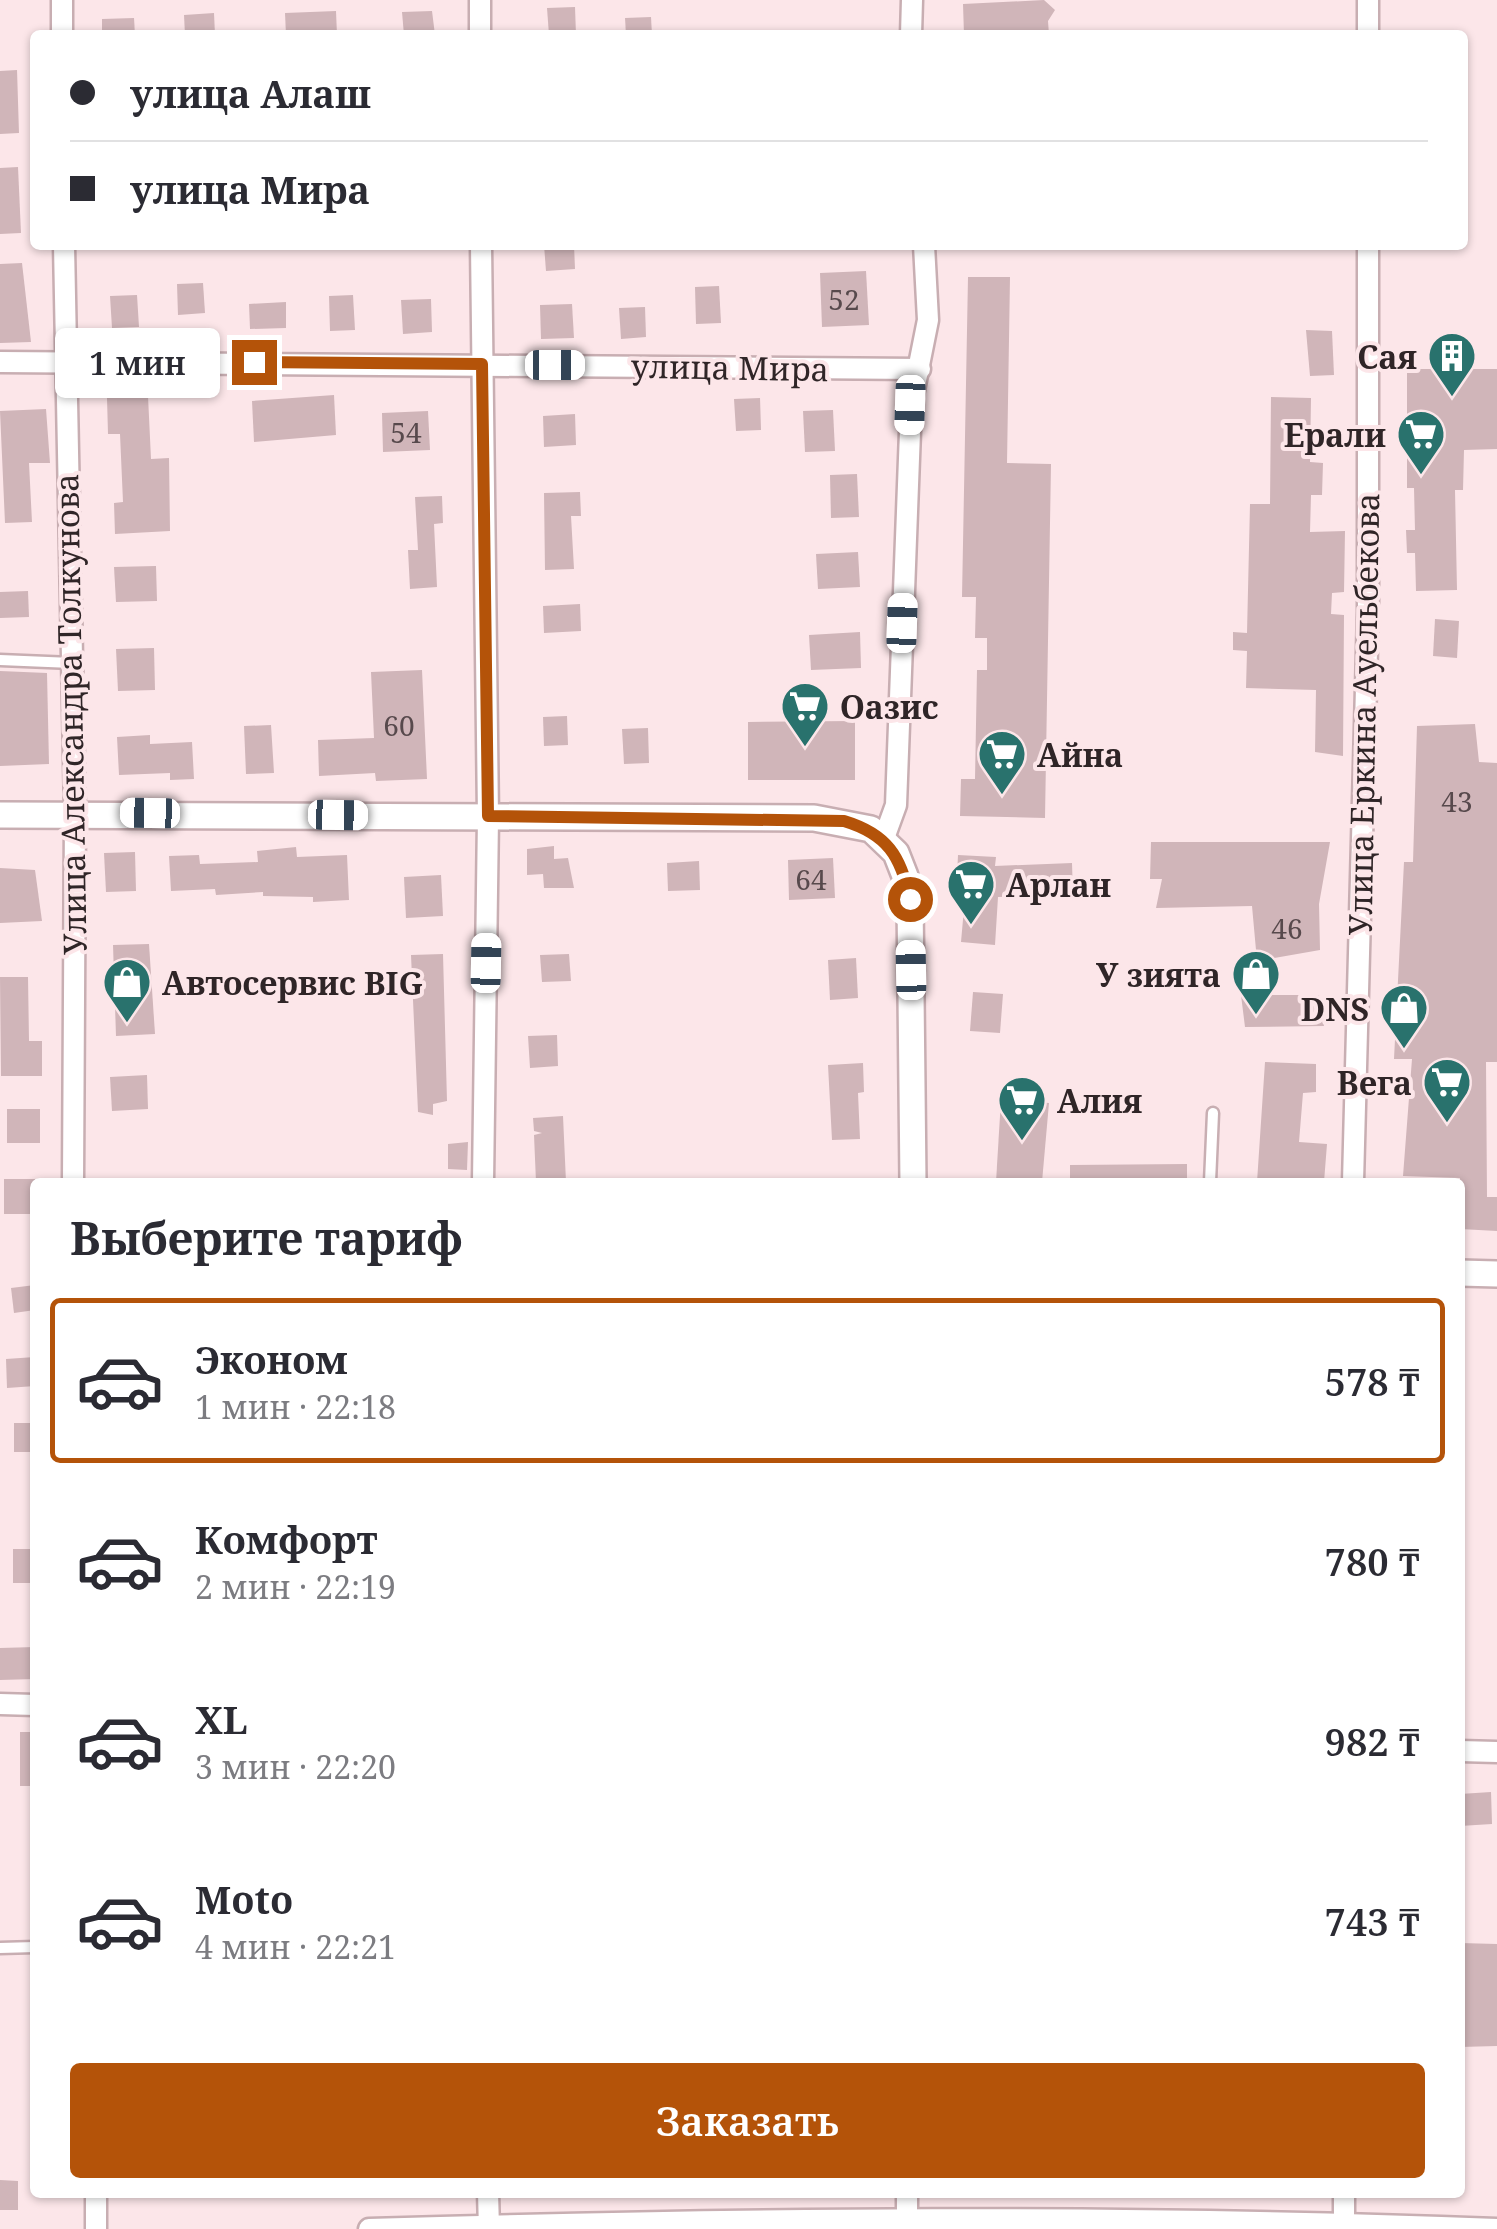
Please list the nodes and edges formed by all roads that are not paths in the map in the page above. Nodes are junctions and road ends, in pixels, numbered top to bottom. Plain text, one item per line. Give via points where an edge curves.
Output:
1 (62, 0) edge
2 (480, 0) edge
3 (912, 0) edge
4 (1368, 0) edge
5 (62, 30) edge
6 (480, 30) edge
7 (911, 30) edge
8 (1368, 30) edge
9 (64, 250) edge
10 (481, 250) edge
11 (924, 250) edge
12 (1368, 250) edge
13 (64, 360) junction
14 (0, 362) edge
15 (482, 364) junction
16 (885, 368) junction
17 (920, 369) junction
18 (910, 405) junction
19 (0, 660) edge
20 (72, 662) junction
21 (76, 812) junction
22 (0, 815) edge
23 (488, 816) junction
24 (884, 838) junction
25 (1213, 1113) dead end
26 (73, 1178) edge
27 (482, 1178) edge
28 (913, 1178) edge
29 (1210, 1178) edge
30 (1352, 1178) edge
31 (1465, 1273) edge
32 (1497, 1274) edge
33 (0, 1704) edge
34 (30, 1705) edge
35 (1465, 1750) edge
36 (1497, 1752) edge
37 (30, 1947) edge
38 (0, 1948) edge
39 (96, 2198) edge
40 (488, 2198) edge
41 (907, 2198) edge
42 (1344, 2198) edge
43 (907, 2226) edge
44 (1344, 2226) edge
45 (489, 2227) edge
46 (96, 2229) edge
47 (369, 2229) edge
48 (1497, 2229) edge

1 - 5 street
2 - 6 street
3 - 7 street
4 - 8 street
9 - 13 street, Улица Александра Толкунова
10 - 15 street
11 - 17 street via 928,320
12 - 30 street, Улица Еркина Ауельбекова via 1368,611
13 - 14 street, улица Мира
13 - 15 street, улица Мира
13 - 20 street, Улица Александра Толкунова
15 - 16 street, улица Мира
15 - 23 street
16 - 17 street, улица Мира
16 - 18 street
17 - 18 street
18 - 24 street via 896,805
19 - 20 lane
20 - 21 street, Улица Александра Толкунова
21 - 22 street
21 - 23 street
21 - 26 street, Улица Александра Толкунова
23 - 24 street via 814,818 844,821
23 - 27 street
24 - 28 street via 896,852 910,899
25 - 29 lane
31 - 32 street
33 - 34 street
35 - 36 street
37 - 38 lane
39 - 46 street
40 - 45 street
41 - 43 street
42 - 44 street
43 - 44 street
43 - 45 street
44 - 48 street
45 - 47 street

